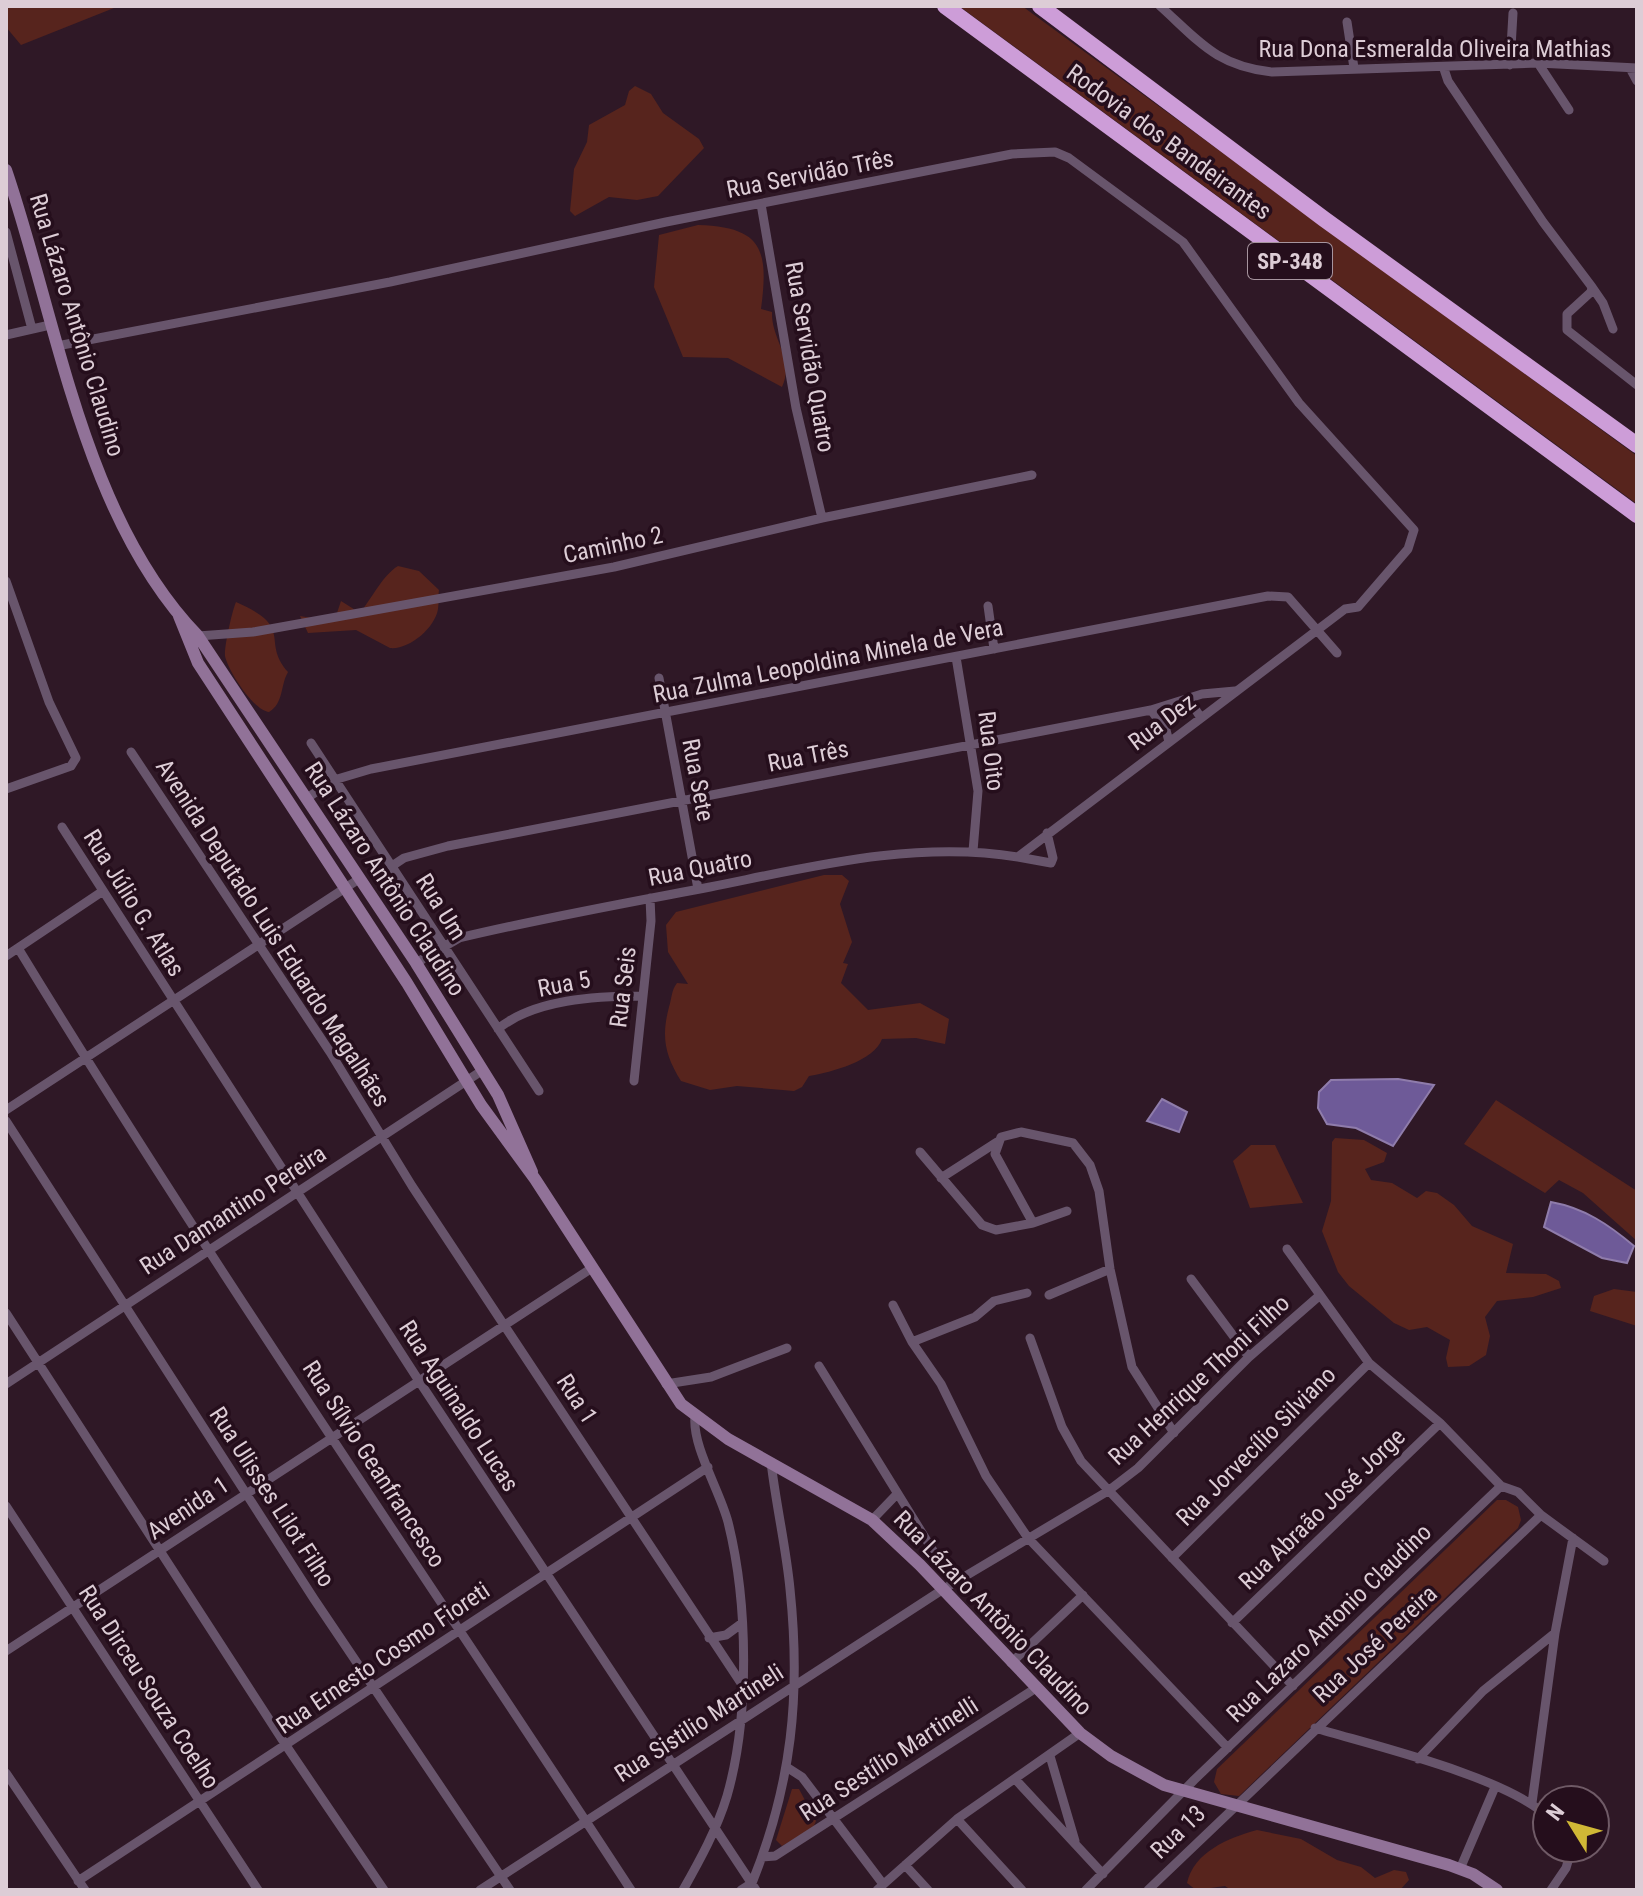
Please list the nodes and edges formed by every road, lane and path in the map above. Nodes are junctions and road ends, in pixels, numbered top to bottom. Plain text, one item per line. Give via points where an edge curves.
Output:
1 (945, 6) edge
2 (1040, 6) edge
3 (1160, 6) edge
4 (1513, 13) dead end
5 (1347, 22) dead end
6 (1538, 63) junction
7 (1510, 65) junction
8 (1354, 68) junction
9 (1634, 68) edge
10 (1444, 69) junction
11 (1637, 81) edge
12 (1569, 110) dead end
13 (6, 170) edge
14 (14, 193) junction
15 (761, 204) junction
16 (6, 210) edge
17 (6, 232) edge
18 (1592, 287) junction
19 (50, 325) junction
20 (32, 329) junction
21 (1613, 329) dead end
22 (6, 335) edge
23 (57, 346) junction
24 (1637, 385) edge
25 (1637, 445) edge
26 (1032, 475) dead end
27 (1637, 515) edge
28 (822, 518) junction
29 (1414, 530) joint
30 (6, 581) edge
31 (988, 606) dead end
32 (179, 616) junction
33 (1317, 630) junction
34 (198, 636) junction
35 (994, 649) junction
36 (1337, 653) dead end
37 (956, 657) junction
38 (659, 678) dead end
39 (1235, 691) junction
40 (1188, 698) junction
41 (1151, 710) junction
42 (665, 713) junction
43 (1201, 718) junction
44 (1169, 742) junction
45 (311, 743) dead end
46 (972, 745) junction
47 (131, 752) dead end
48 (334, 780) junction
49 (6, 789) edge
50 (307, 798) junction
51 (682, 802) junction
52 (62, 827) dead end
53 (1047, 833) junction
54 (973, 851) junction
55 (1018, 857) junction
56 (392, 866) junction
57 (359, 879) junction
58 (344, 889) junction
59 (698, 889) junction
60 (103, 891) junction
61 (650, 898) junction
62 (258, 945) junction
63 (441, 945) junction
64 (18, 948) junction
65 (6, 956) edge
66 (416, 963) junction
67 (642, 996) junction
68 (172, 1001) junction
69 (498, 1029) junction
70 (85, 1057) junction
71 (483, 1070) junction
72 (467, 1080) junction
73 (634, 1081) dead end
74 (539, 1091) dead end
75 (6, 1110) edge
76 (6, 1121) edge
77 (382, 1136) junction
78 (997, 1142) junction
79 (920, 1152) dead end
80 (941, 1178) junction
81 (535, 1179) junction
82 (297, 1192) junction
83 (1067, 1211) dead end
84 (1033, 1223) junction
85 (210, 1248) junction
86 (1287, 1249) dead end
87 (592, 1268) junction
88 (1110, 1269) junction
89 (1191, 1279) dead end
90 (1027, 1293) dead end
91 (1049, 1295) dead end
92 (1319, 1296) junction
93 (893, 1305) dead end
94 (123, 1307) junction
95 (6, 1313) edge
96 (505, 1324) junction
97 (1030, 1338) dead end
98 (912, 1342) junction
99 (787, 1348) dead end
100 (1249, 1357) junction
101 (39, 1363) junction
102 (1369, 1363) junction
103 (819, 1366) dead end
104 (419, 1381) junction
105 (6, 1384) edge
106 (666, 1384) junction
107 (695, 1417) junction
108 (1440, 1423) junction
109 (1174, 1433) junction
110 (332, 1437) junction
111 (771, 1462) junction
112 (708, 1467) junction
113 (1501, 1486) junction
114 (1108, 1491) junction
115 (246, 1494) junction
116 (897, 1494) junction
117 (6, 1506) edge
118 (1541, 1515) junction
119 (631, 1519) junction
120 (872, 1520) junction
121 (1028, 1538) junction
122 (1573, 1538) junction
123 (161, 1550) junction
124 (1172, 1558) junction
125 (1604, 1561) dead end
126 (545, 1574) junction
127 (947, 1587) junction
128 (1083, 1595) junction
129 (74, 1606) junction
130 (1232, 1623) junction
131 (741, 1624) junction
132 (460, 1632) junction
133 (1555, 1633) junction
134 (709, 1638) junction
135 (6, 1651) edge
136 (1011, 1663) junction
137 (741, 1683) junction
138 (796, 1683) junction
139 (1293, 1686) junction
140 (374, 1687) junction
141 (1036, 1688) junction
142 (740, 1718) junction
143 (1315, 1728) junction
144 (1080, 1733) junction
145 (287, 1747) junction
146 (1228, 1748) junction
147 (1050, 1756) junction
148 (1418, 1759) junction
149 (672, 1766) junction
150 (788, 1768) junction
151 (6, 1773) edge
152 (1015, 1779) junction
153 (1535, 1784) edge
154 (1495, 1787) junction
155 (1187, 1791) junction
156 (199, 1801) junction
157 (1531, 1803) edge
158 (1236, 1804) junction
159 (833, 1819) junction
160 (957, 1819) junction
161 (586, 1820) junction
162 (715, 1832) junction
163 (1076, 1845) junction
164 (762, 1857) junction
165 (1567, 1864) edge
166 (905, 1865) junction
167 (1460, 1869) junction
168 (1103, 1874) junction
169 (501, 1876) junction
170 (78, 1881) junction
171 (754, 1886) edge
172 (880, 1887) edge
173 (85, 1890) edge
174 (258, 1890) edge
175 (384, 1890) edge
176 (480, 1890) edge
177 (510, 1890) edge
178 (631, 1890) edge
179 (683, 1890) edge
180 (741, 1890) edge
181 (928, 1890) edge
182 (1022, 1890) edge
183 (1086, 1890) edge
184 (1148, 1890) edge
185 (1497, 1890) edge
186 (1551, 1890) edge

1 - 27 highway, Rodovia dos Bandeirantes / SP-348
2 - 25 highway, Rodovia dos Bandeirantes / SP-348
3 - 8 street, Rua Dona Esmeralda Oliveira Mathias via 1205,48 1233,65 1272,72
4 - 7 street
5 - 8 street
6 - 7 street, Rua Dona Esmeralda Oliveira Mathias
6 - 9 street, Rua Dona Esmeralda Oliveira Mathias
6 - 12 street
7 - 10 street, Rua Dona Esmeralda Oliveira Mathias
8 - 10 street, Rua Dona Esmeralda Oliveira Mathias
9 - 11 street
10 - 18 street via 1543,222
13 - 14 main road, Rua Lázaro Antônio Claudino
14 - 16 main road
14 - 19 main road, Rua Lázaro Antônio Claudino
15 - 23 street, Rua Servidão Três
15 - 28 street, Rua Servidão Quatro via 796,408
15 - 29 street, Rua Servidão Três via 1012,154 1055,152 1069,158 1183,242 1299,403
17 - 20 street
18 - 21 street
18 - 24 street via 1567,314 1567,330
19 - 20 street
19 - 23 main road, Rua Lázaro Antônio Claudino
20 - 22 street
23 - 32 main road, Rua Lázaro Antônio Claudino via 113,512
26 - 28 street, Caminho 2
28 - 34 street, Caminho 2 via 614,567 253,632
29 - 33 street, Rua Dez via 1408,549 1358,607 1345,609
30 - 49 street via 76,761
31 - 35 street
32 - 34 main road, Rua Lázaro Antônio Claudino
32 - 58 main road, Rua Lázaro Antônio Claudino via 198,663
33 - 35 street, Rua Zulma Leopoldina Minela de Vera via 1288,597 1278,594
33 - 36 street, Rua Zulma Leopoldina Minela de Vera
33 - 39 street, Rua Dez
34 - 50 main road, Rua Lázaro Antônio Claudino
35 - 37 street, Rua Zulma Leopoldina Minela de Vera
37 - 42 street, Rua Zulma Leopoldina Minela de Vera
37 - 46 street, Rua Oito
38 - 42 street, Rua Sete
39 - 40 street, Rua Três
39 - 43 street, Rua Dez
40 - 41 street, Rua Três
40 - 43 street
41 - 44 street
41 - 46 street, Rua Três
42 - 48 street, Rua Zulma Leopoldina Minela de Vera
42 - 51 street, Rua Sete
43 - 44 street, Rua Dez
44 - 53 street, Rua Dez
45 - 48 street, Rua Um
46 - 51 street, Rua Três
46 - 54 street, Rua Oito via 978,791
47 - 62 street, Avenida Deputado Luis Eduardo Magalhães
48 - 50 street, Rua Zulma Leopoldina Minela de Vera
48 - 56 street, Rua Um
50 - 57 main road, Rua Lázaro Antônio Claudino
51 - 56 street, Rua Três via 448,846
51 - 59 street, Rua Sete
52 - 60 street, Rua Júlio G. Atlas
53 - 55 street, Rua Dez
53 - 55 street via 1051,863
54 - 55 street, Rua Quatro
54 - 59 street, Rua Quatro via 878,857
56 - 63 street, Rua Um
57 - 58 street, Rua Júlio G. Atlas
57 - 66 main road, Rua Lázaro Antônio Claudino
58 - 62 street, Rua Júlio G. Atlas
58 - 72 main road, Rua Lázaro Antônio Claudino
59 - 61 street, Rua Quatro
60 - 64 street
60 - 68 street, Rua Júlio G. Atlas
61 - 63 street, Rua Quatro
61 - 67 street, Rua Seis
62 - 68 street, Rua Júlio G. Atlas
62 - 77 street, Avenida Deputado Luis Eduardo Magalhães
63 - 66 street, Rua Quatro
63 - 69 street, Rua Um
64 - 65 street
64 - 70 street, Rua Sílvio Geanfrancesco
66 - 71 main road, Rua Lázaro Antônio Claudino
67 - 69 street, Rua 5 via 608,996 525,1012
67 - 73 street, Rua Seis
68 - 70 street, Rua Júlio G. Atlas
68 - 82 street, Rua Aguinaldo Lucas
69 - 74 street, Rua Um
70 - 75 street, Rua Júlio G. Atlas
70 - 85 street, Rua Sílvio Geanfrancesco
71 - 72 street, Rua Damantino Pereira
71 - 81 main road, Rua Lázaro Antônio Claudino via 510,1117
72 - 77 street, Rua Damantino Pereira
72 - 81 main road, Rua Lázaro Antônio Claudino
76 - 94 street, Rua Ulisses Lilot Filho
77 - 82 street, Rua Damantino Pereira
77 - 96 street, Rua 1
78 - 80 street
78 - 84 street via 995,1154
78 - 88 street via 1021,1132 1073,1143 1090,1165 1099,1191
79 - 80 street
80 - 84 street via 982,1225 996,1230
81 - 87 main road, Rua Lázaro Antônio Claudino
82 - 85 street, Rua Damantino Pereira
82 - 104 street, Rua Aguinaldo Lucas
83 - 84 street
85 - 94 street, Rua Damantino Pereira
85 - 110 street, Rua Sílvio Geanfrancesco
86 - 92 street
87 - 96 street, Avenida 1
87 - 106 main road, Rua Lázaro Antônio Claudino
88 - 91 street
88 - 109 street via 1132,1367
89 - 100 street
90 - 98 street via 994,1301 975,1317
92 - 100 street, Rua Henrique Thoni Filho
92 - 102 street
93 - 98 street
94 - 101 street, Rua Damantino Pereira
94 - 115 street, Rua Ulisses Lilot Filho
95 - 101 street
96 - 104 street, Avenida 1
96 - 119 street, Rua 1
97 - 114 street via 1062,1427 1081,1461
98 - 121 street via 941,1384 986,1476
99 - 106 street via 711,1377
100 - 109 street, Rua Henrique Thoni Filho
101 - 105 street, Rua Damantino Pereira
101 - 123 street
102 - 108 street
102 - 124 street, Rua Jorvecílio Silviano
103 - 116 street
104 - 110 street, Avenida 1
104 - 126 street, Rua Aguinaldo Lucas
106 - 107 main road, Rua Lázaro Antônio Claudino
107 - 111 main road, Rua Lázaro Antônio Claudino
107 - 112 street
108 - 113 street
108 - 130 street, Rua Abraão José Jorge
109 - 114 street, Rua Henrique Thoni Filho
110 - 115 street, Avenida 1
110 - 132 street, Rua Sílvio Geanfrancesco
111 - 120 main road, Rua Lázaro Antônio Claudino
111 - 138 street via 790,1588
112 - 119 street, Rua Ernesto Cosmo Fioreti
112 - 131 street via 733,1546
113 - 118 street via 1518,1492
113 - 139 street, Rua Lazaro Antonio Claudino
114 - 121 street, Rua Henrique Thoni Filho
114 - 124 street
115 - 123 street, Avenida 1
115 - 140 street, Rua Ulisses Lilot Filho
116 - 120 street
116 - 127 street
117 - 129 street, Rua Dirceu Souza Coelho
118 - 122 street
118 - 143 street, Rua José Pereira
119 - 126 street, Rua Ernesto Cosmo Fioreti
119 - 134 street, Rua 1
120 - 127 main road, Rua Lázaro Antônio Claudino
121 - 127 street, Rua Henrique Thoni Filho
121 - 128 street
122 - 125 street
122 - 133 street
123 - 129 street, Avenida 1
123 - 145 street
124 - 130 street
126 - 132 street, Rua Ernesto Cosmo Fioreti
126 - 149 street, Rua Aguinaldo Lucas
127 - 136 main road, Rua Lázaro Antônio Claudino
127 - 138 street, Rua Sistilio Martineli
128 - 136 street
128 - 146 street
129 - 135 street, Avenida 1
129 - 156 street, Rua Dirceu Souza Coelho
130 - 139 street
131 - 134 street via 726,1635
131 - 137 street
132 - 140 street, Rua Ernesto Cosmo Fioreti
132 - 161 street, Rua Sílvio Geanfrancesco
133 - 148 street via 1483,1691
133 - 153 street
134 - 137 street, Rua 1
136 - 141 main road, Rua Lázaro Antônio Claudino
137 - 142 street
138 - 142 street, Rua Sistilio Martineli
138 - 150 street
139 - 146 street, Rua Lazaro Antonio Claudino
140 - 145 street, Rua Ernesto Cosmo Fioreti
140 - 169 street, Rua Ulisses Lilot Filho
141 - 144 main road, Rua Lázaro Antônio Claudino
141 - 159 street, Rua Sestílio Martinelli
142 - 149 street, Rua Sistilio Martineli
142 - 162 street via 737,1755
143 - 148 street
143 - 158 street, Rua José Pereira
144 - 147 street
144 - 155 main road, Rua Lázaro Antônio Claudino via 1139,1772
145 - 156 street, Rua Ernesto Cosmo Fioreti
145 - 175 street
146 - 155 street, Rua Lazaro Antonio Claudino
147 - 152 street
147 - 163 street
148 - 154 street
149 - 161 street, Rua Sistilio Martineli
149 - 162 street, Rua Aguinaldo Lucas
150 - 159 street via 802,1777
150 - 164 street
151 - 170 street
152 - 160 street
152 - 163 street
154 - 157 street
154 - 167 street
155 - 158 main road, Rua Lázaro Antônio Claudino
155 - 168 street, Rua Lazaro Antonio Claudino
156 - 170 street, Rua Ernesto Cosmo Fioreti
156 - 174 street, Rua Dirceu Souza Coelho
158 - 167 main road, Rua Lázaro Antônio Claudino
158 - 184 street, Rua 13
159 - 164 street, Rua Sestílio Martinelli via 775,1856
159 - 172 street
160 - 166 street
160 - 182 street
161 - 169 street, Rua Sistilio Martineli
161 - 178 street, Rua Sílvio Geanfrancesco
162 - 171 street
162 - 179 street
163 - 168 street
164 - 171 street
165 - 186 street
166 - 172 street
166 - 181 street
167 - 185 main road, Rua Lázaro Antônio Claudino
168 - 183 street, Rua Lazaro Antonio Claudino
169 - 176 street, Rua Sistilio Martineli
169 - 177 street, Rua Ulisses Lilot Filho
170 - 173 street
171 - 180 street

